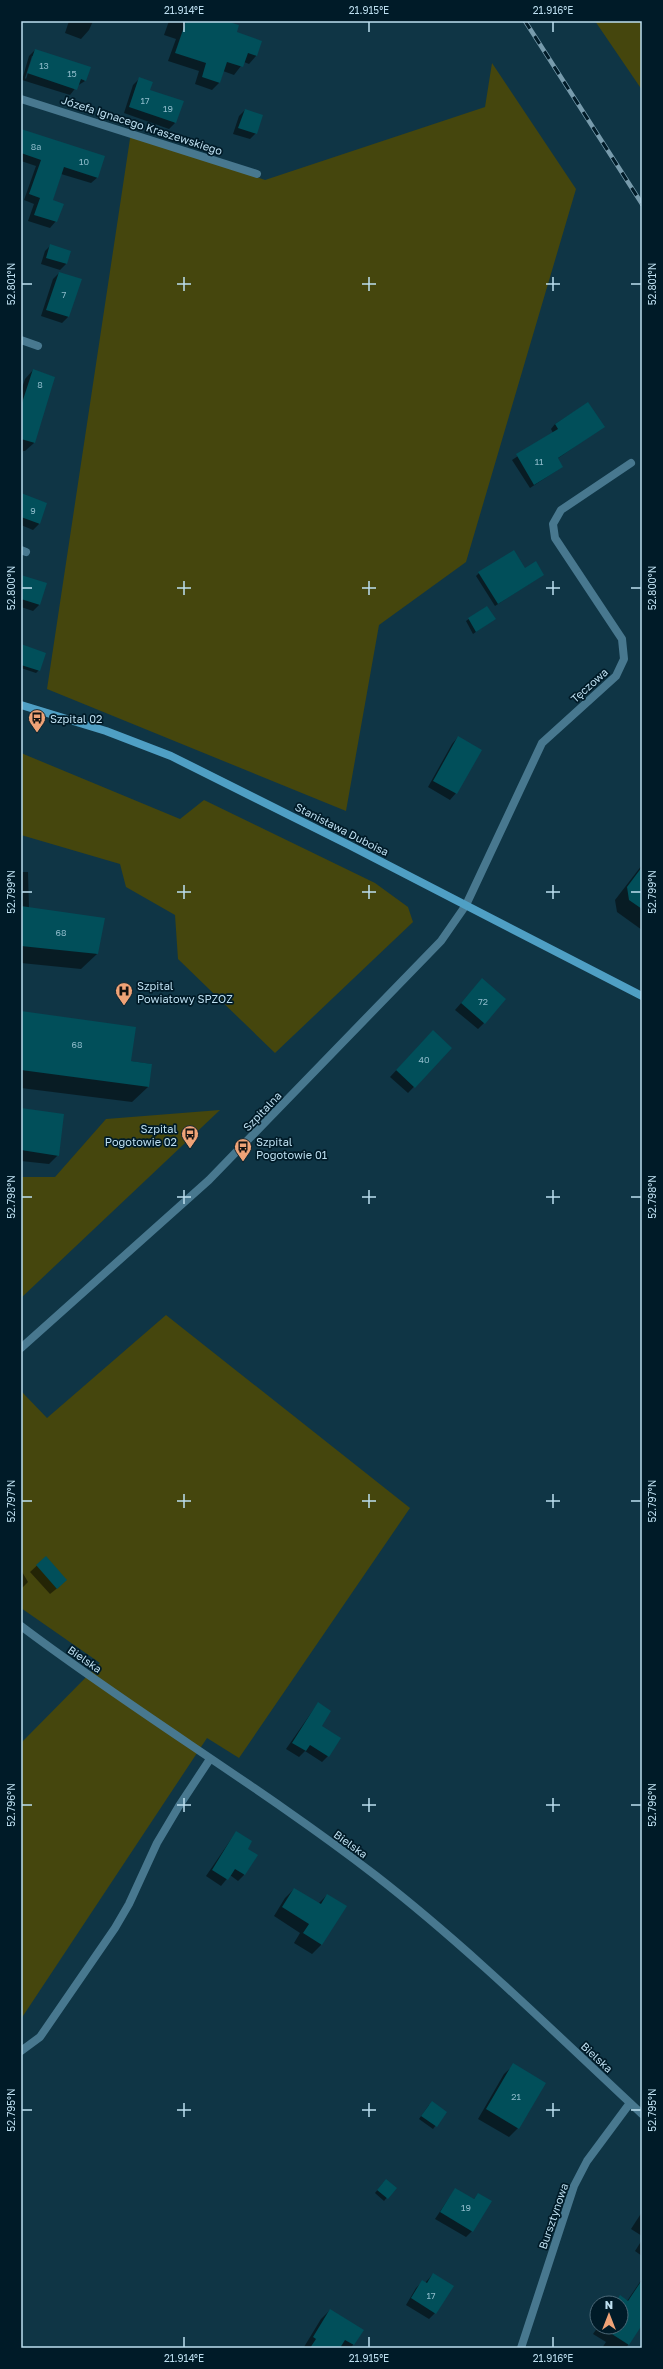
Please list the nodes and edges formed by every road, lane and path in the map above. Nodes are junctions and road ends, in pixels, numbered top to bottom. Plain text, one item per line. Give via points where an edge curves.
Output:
1 (21, 99) edge
2 (257, 174) dead end
3 (21, 340) edge
4 (38, 346) dead end
5 (631, 463) dead end
6 (21, 705) edge
7 (466, 905) junction
8 (642, 996) edge
9 (21, 1348) edge
10 (21, 1626) edge
11 (210, 1759) junction
12 (21, 2051) edge
13 (630, 2103) junction
14 (642, 2114) edge
15 (521, 2348) edge

1 - 2 street, Józefa Ignacego Kraszewskiego
3 - 4 street
5 - 7 street, Tęczowa via 561,510 553,524 555,538 622,639 624,659 616,676 542,743
6 - 7 street, Stanisława Duboisa via 106,731 171,756
7 - 8 street, Stanisława Duboisa
7 - 9 street, Szpitalna via 441,941 209,1180
10 - 11 street, Bielska
11 - 12 street via 178,1806 115,1928 40,2037
11 - 13 street, Bielska via 375,1875 427,1917
13 - 14 street, Bielska
13 - 15 street, Bursztynowa via 587,2161 574,2186

